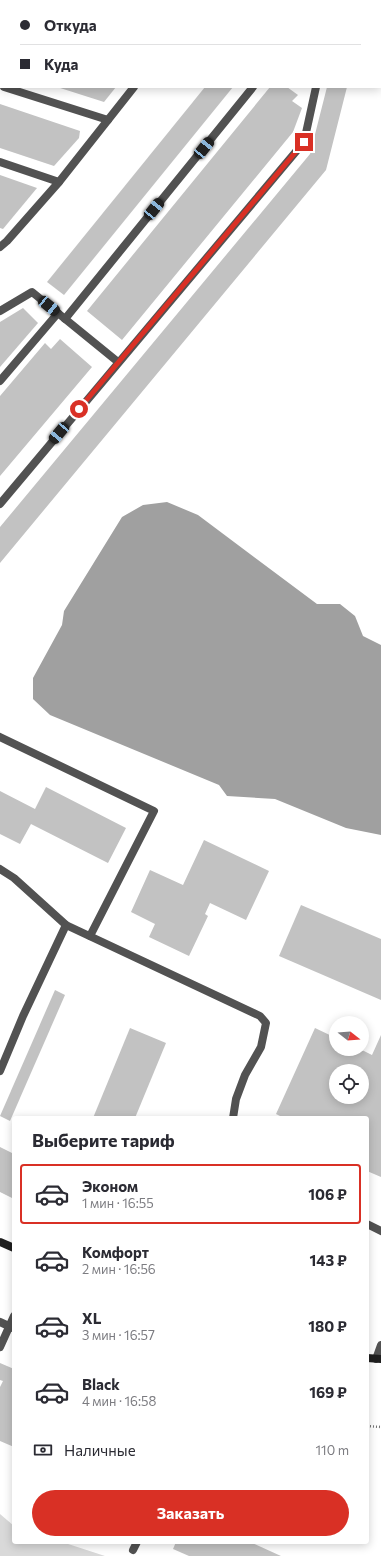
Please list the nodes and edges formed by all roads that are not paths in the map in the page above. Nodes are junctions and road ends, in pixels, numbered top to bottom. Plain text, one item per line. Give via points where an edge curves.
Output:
1 (7, 88) edge
2 (133, 88) edge
3 (253, 88) edge
4 (316, 88) edge
5 (108, 120) junction
6 (0, 162) edge
7 (59, 182) junction
8 (4, 240) edge
9 (0, 247) edge
10 (0, 311) edge
11 (62, 316) junction
12 (118, 362) junction
13 (0, 381) edge
14 (0, 504) edge
15 (0, 737) edge
16 (0, 869) edge
17 (66, 925) junction
18 (90, 936) junction
19 (0, 1071) edge
20 (233, 1116) edge
21 (369, 1225) edge
22 (381, 1231) edge
23 (0, 1242) edge
24 (12, 1247) edge
25 (0, 1322) edge
26 (12, 1328) edge
27 (381, 1345) edge
28 (0, 1347) edge
29 (369, 1358) edge
30 (379, 1359) edge
31 (136, 1544) edge
32 (133, 1550) dead end

1 - 5 lane
2 - 5 lane
3 - 11 lane
4 - 12 lane via 304,142
5 - 7 lane
6 - 7 lane
7 - 8 lane
8 - 9 lane
10 - 11 lane via 32,292
11 - 12 lane
11 - 13 lane
12 - 14 lane
15 - 18 lane via 154,811
16 - 17 lane via 14,878
17 - 18 lane
17 - 19 lane via 22,1016
18 - 20 lane via 260,1016 266,1023 261,1046 245,1075 236,1099
21 - 22 lane
23 - 24 street
25 - 26 lane
26 - 28 lane
27 - 30 lane
29 - 30 street
31 - 32 lane

